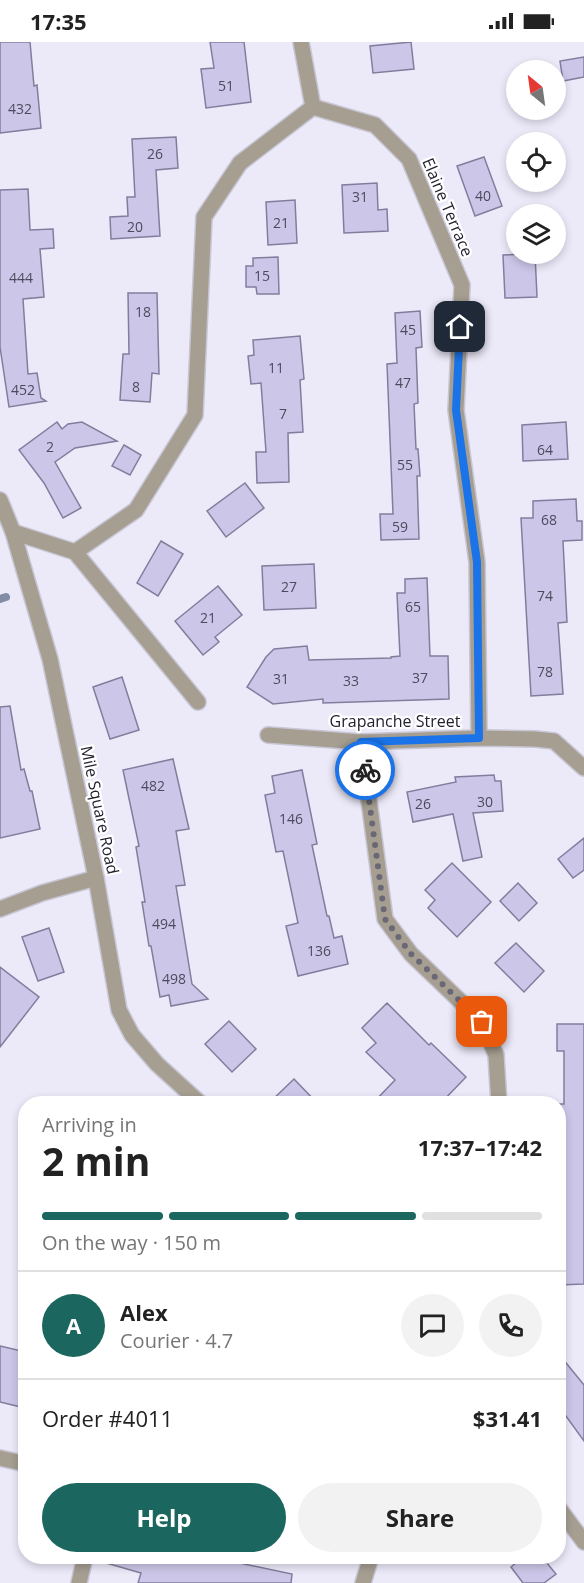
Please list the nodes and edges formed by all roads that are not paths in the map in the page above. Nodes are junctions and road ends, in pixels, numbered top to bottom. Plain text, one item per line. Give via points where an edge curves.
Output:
1 (301, 42) edge
2 (313, 107) junction
3 (0, 500) edge
4 (13, 532) junction
5 (75, 552) junction
6 (198, 702) dead end
7 (268, 735) dead end
8 (479, 738) junction
9 (361, 742) junction
10 (584, 768) edge
11 (96, 878) junction
12 (0, 909) edge
13 (190, 1096) edge
14 (499, 1096) edge
15 (0, 1458) edge
16 (18, 1462) edge
17 (566, 1518) edge
18 (584, 1542) edge
19 (83, 1564) edge
20 (369, 1564) edge
21 (79, 1583) edge
22 (363, 1583) edge

1 - 2 street
2 - 5 street via 240,164 204,217 195,415 136,510
2 - 8 street, Elaine Terrace via 375,125 409,159 462,285 456,410 477,562
3 - 4 street, Mile Square Road
4 - 5 street
4 - 11 street, Mile Square Road via 50,658
5 - 6 street
7 - 9 street, Grapanche Street
8 - 9 street, Grapanche Street
8 - 10 street, Grapanche Street via 554,741
9 - 14 street via 385,919 411,954 482,1022 496,1054
11 - 12 street
11 - 13 street, Mile Square Road via 119,1010 132,1035
15 - 16 street
17 - 18 street
19 - 21 street
20 - 22 street

